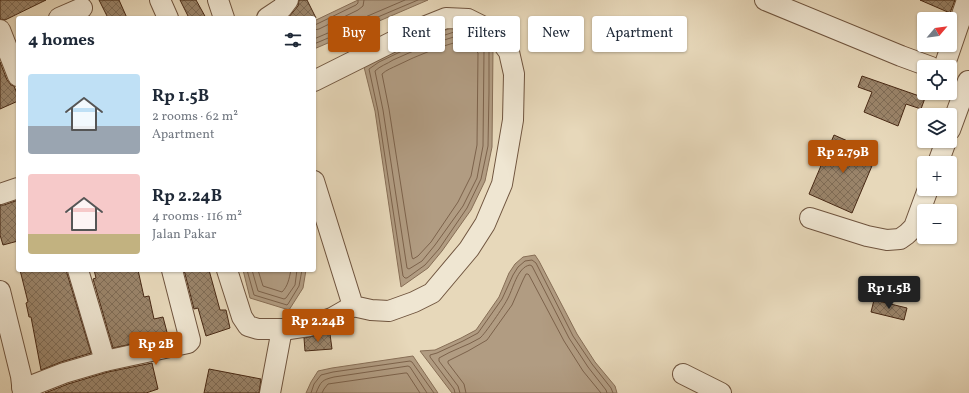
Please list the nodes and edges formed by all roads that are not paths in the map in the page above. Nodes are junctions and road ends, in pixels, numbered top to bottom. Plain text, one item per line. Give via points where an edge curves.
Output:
1 (160, 0) edge
2 (218, 0) edge
3 (771, 1) edge
4 (82, 8) edge
5 (966, 11) edge
6 (64, 16) edge
7 (167, 16) edge
8 (223, 16) edge
9 (6, 39) edge
10 (947, 60) edge
11 (917, 62) edge
12 (16, 70) edge
13 (962, 79) edge
14 (316, 80) edge
15 (955, 108) edge
16 (316, 187) edge
17 (16, 189) edge
18 (0, 194) edge
19 (925, 196) edge
20 (810, 218) dead end
21 (78, 272) edge
22 (173, 272) edge
23 (227, 272) edge
24 (0, 291) edge
25 (353, 306) junction
26 (282, 329) junction
27 (105, 361) junction
28 (683, 374) dead end
29 (23, 390) edge
30 (270, 393) edge
31 (721, 393) edge

1 - 7 street
2 - 8 street
3 - 11 street
4 - 6 street
5 - 10 street
9 - 12 street
13 - 15 street
14 - 25 street via 416,30 446,18 468,19 494,32 509,52 514,74 513,120 502,184 485,224 469,249 432,293 414,302 389,311
16 - 25 street
17 - 18 street
19 - 20 street via 914,227 900,239 887,240 867,236
21 - 27 street
22 - 27 street via 190,341
23 - 26 street via 242,317 248,326 258,329
24 - 29 street
25 - 26 street via 332,318 309,326
26 - 30 street
27 - 29 street via 64,373
28 - 31 street

